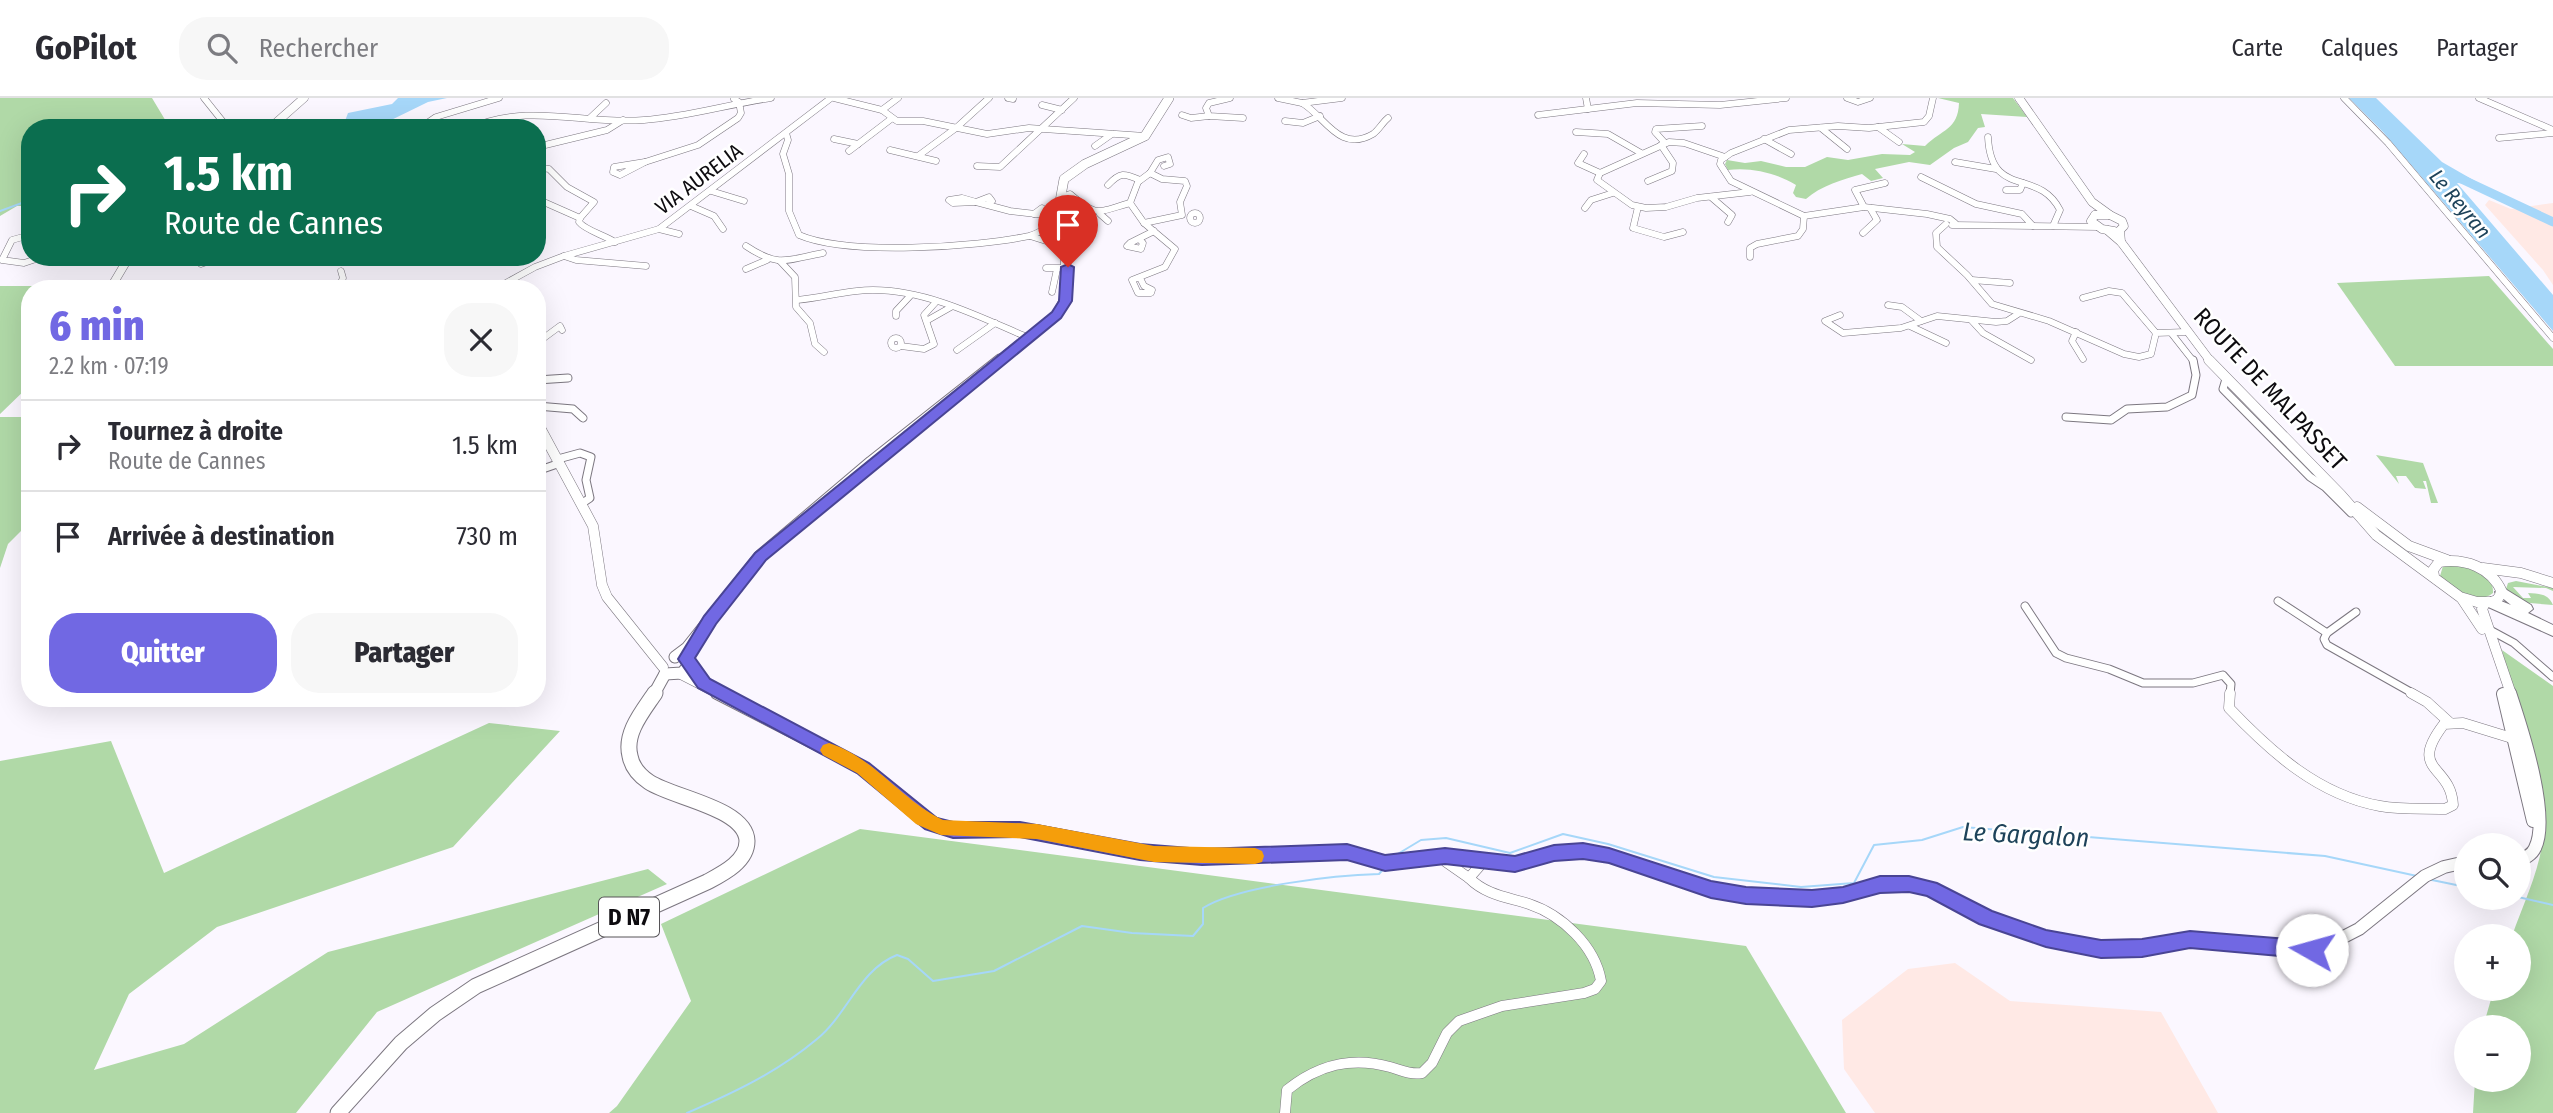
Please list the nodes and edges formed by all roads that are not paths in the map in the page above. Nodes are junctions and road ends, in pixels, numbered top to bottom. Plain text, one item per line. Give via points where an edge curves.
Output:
1 (204, 98) edge
2 (304, 98) edge
3 (499, 98) edge
4 (732, 98) edge
5 (771, 98) edge
6 (832, 98) edge
7 (898, 98) edge
8 (989, 98) edge
9 (1074, 98) edge
10 (1167, 98) edge
11 (1230, 98) edge
12 (1278, 98) edge
13 (1342, 98) edge
14 (1586, 98) edge
15 (1722, 98) edge
16 (1786, 98) edge
17 (1847, 98) edge
18 (1870, 98) edge
19 (1933, 98) edge
20 (2019, 98) edge
21 (2344, 98) edge
22 (2479, 98) edge
23 (1207, 100) edge
24 (1636, 101) edge
25 (739, 102) junction
26 (606, 103) dead end
27 (1301, 103) junction
28 (1732, 103) junction
29 (1042, 105) dead end
30 (1588, 109) junction
31 (882, 110) junction
32 (1062, 110) junction
33 (1182, 115) dead end
34 (1538, 115) dead end
35 (1209, 116) junction
36 (1320, 116) junction
37 (590, 118) junction
38 (1243, 118) dead end
39 (1388, 118) dead end
40 (221, 119) edge
41 (280, 119) edge
42 (433, 119) edge
43 (487, 119) edge
44 (891, 119) junction
45 (623, 120) junction
46 (1284, 121) dead end
47 (1702, 126) dead end
48 (1878, 127) junction
49 (956, 128) junction
50 (1821, 128) junction
51 (1042, 129) junction
52 (1576, 132) dead end
53 (2553, 132) edge
54 (786, 133) junction
55 (1112, 134) junction
56 (1145, 136) junction
57 (1988, 137) dead end
58 (2499, 138) dead end
59 (834, 139) dead end
60 (1764, 139) junction
61 (1899, 142) dead end
62 (546, 144) edge
63 (858, 144) junction
64 (1663, 144) junction
65 (1095, 146) dead end
66 (1847, 149) dead end
67 (890, 150) dead end
68 (849, 151) dead end
69 (1641, 153) junction
70 (1584, 154) dead end
71 (1791, 154) dead end
72 (918, 156) junction
73 (1725, 157) junction
74 (1097, 159) junction
75 (645, 162) junction
76 (936, 162) dead end
77 (1955, 162) dead end
78 (977, 166) dead end
79 (1164, 166) dead end
80 (546, 168) edge
81 (1996, 169) junction
82 (1150, 173) junction
83 (1600, 173) junction
84 (1920, 177) dead end
85 (1140, 180) junction
86 (1648, 181) dead end
87 (1885, 183) dead end
88 (2022, 183) junction
89 (1108, 185) dead end
90 (2006, 190) dead end
91 (711, 191) junction
92 (1750, 192) junction
93 (1613, 193) junction
94 (1711, 197) junction
95 (1065, 198) junction
96 (744, 201) dead end
97 (976, 202) dead end
98 (2092, 202) junction
99 (546, 203) edge
100 (1130, 203) junction
101 (691, 206) junction
102 (1638, 207) junction
103 (1867, 207) junction
104 (1586, 208) dead end
105 (1100, 214) junction
106 (2110, 215) junction
107 (1804, 216) junction
108 (580, 218) junction
109 (1059, 219) junction
110 (1108, 221) dead end
111 (2095, 221) junction
112 (1728, 222) dead end
113 (1945, 222) junction
114 (1144, 223) junction
115 (2033, 226) junction
116 (2053, 226) junction
117 (659, 229) junction
118 (723, 229) dead end
119 (2108, 230) junction
120 (2120, 230) junction
121 (1154, 231) junction
122 (1683, 232) dead end
123 (1863, 233) dead end
124 (680, 234) dead end
125 (1030, 236) junction
126 (21, 238) edge
127 (1139, 239) dead end
128 (615, 242) junction
129 (2121, 242) junction
130 (746, 246) dead end
131 (1065, 247) junction
132 (822, 253) dead end
133 (564, 256) junction
134 (1750, 257) dead end
135 (766, 260) junction
136 (780, 261) junction
137 (21, 263) edge
138 (546, 263) edge
139 (646, 266) dead end
140 (535, 267) edge
141 (1046, 268) dead end
142 (1062, 268) junction
143 (747, 270) dead end
144 (341, 271) dead end
145 (1136, 279) dead end
146 (342, 280) edge
147 (508, 280) edge
148 (1972, 280) junction
149 (2010, 283) dead end
150 (1052, 292) dead end
151 (911, 296) junction
152 (2083, 298) dead end
153 (797, 300) junction
154 (935, 303) junction
155 (1888, 305) dead end
156 (951, 307) junction
157 (2018, 314) junction
158 (1840, 315) dead end
159 (896, 316) dead end
160 (928, 320) junction
161 (1921, 321) junction
162 (1972, 321) junction
163 (995, 323) junction
164 (1910, 326) junction
165 (562, 330) dead end
166 (2076, 332) junction
167 (2185, 332) junction
168 (2156, 333) junction
169 (2172, 334) junction
170 (546, 335) edge
171 (1029, 338) junction
172 (2553, 338) edge
173 (1947, 343) dead end
174 (901, 345) dead end
175 (957, 350) dead end
176 (824, 352) dead end
177 (2083, 359) dead end
178 (2031, 360) dead end
179 (568, 378) dead end
180 (546, 379) edge
181 (2226, 379) junction
182 (546, 407) edge
183 (2067, 417) dead end
184 (583, 418) dead end
185 (546, 438) edge
186 (559, 461) junction
187 (546, 467) edge
188 (2341, 495) junction
189 (581, 504) junction
190 (2366, 526) junction
191 (2447, 560) junction
192 (2477, 566) junction
193 (2434, 576) junction
194 (2553, 584) edge
195 (2495, 596) junction
196 (2460, 597) junction
197 (2278, 601) dead end
198 (2025, 606) dead end
199 (2356, 612) dead end
200 (2553, 622) edge
201 (2553, 631) edge
202 (2328, 633) junction
203 (2490, 636) junction
204 (675, 666) junction
205 (2553, 677) edge
206 (649, 703) joint
207 (2518, 719) junction
208 (2453, 723) junction
209 (2516, 742) junction
210 (2531, 771) junction
211 (2537, 832) junction
212 (2531, 853) edge
213 (1445, 856) junction
214 (1484, 861) junction
215 (2454, 864) edge
216 (1469, 878) junction
217 (338, 1113) edge
218 (1285, 1113) edge

1 - 40 street
2 - 41 street
3 - 42 street
4 - 25 street
5 - 25 street
6 - 31 street
6 - 54 street, VIA AURELIA
7 - 31 street
8 - 49 street
9 - 32 street
10 - 56 main road, D N7
11 - 23 street
12 - 27 street
13 - 27 street
14 - 30 street
15 - 28 street
16 - 28 street
17 - 18 street via 1858,102
19 - 48 street via 1924,122
20 - 98 street
21 - 172 street via 2388,143
22 - 53 street
23 - 35 street
24 - 28 street
24 - 30 street
25 - 45 street
25 - 75 street via 741,113 723,130 691,148
26 - 37 street
27 - 36 street
29 - 32 street
30 - 34 street
31 - 44 street
32 - 51 street
33 - 35 street
35 - 38 street
36 - 39 street via 1333,133 1355,138 1372,135
36 - 46 street via 1303,123
37 - 43 street via 530,110
37 - 45 street
44 - 49 street
44 - 63 street
45 - 62 street via 607,130
47 - 64 street via 1656,129
48 - 50 street
48 - 61 street
49 - 51 street via 988,134
49 - 72 street
50 - 60 street via 1789,130
50 - 66 street
51 - 55 street
51 - 78 street via 1000,167
52 - 69 street via 1608,134
53 - 58 street
54 - 91 street, VIA AURELIA
54 - 125 street via 783,154 789,174 789,211 803,238 877,248
55 - 56 street
55 - 65 street
56 - 74 main road, D N7
57 - 81 street via 1989,158
59 - 63 street
60 - 71 street
60 - 73 street
63 - 68 street
64 - 69 street
64 - 73 street via 1684,143
64 - 86 street via 1672,171
67 - 72 street
69 - 83 street
70 - 83 street via 1578,163
72 - 76 street
73 - 92 street via 1720,164 1725,173
74 - 95 main road, D N7 via 1073,175
74 - 95 main road, D N7 via 1076,169 1062,183
75 - 75 street via 614,167 613,172 620,175
77 - 81 street
79 - 82 street via 1170,163 1168,157 1155,163
80 - 108 street via 594,202
81 - 88 street
82 - 85 street
82 - 114 street via 1187,183 1180,202 1185,216
83 - 93 street via 1597,180
84 - 115 street via 1976,204 2022,214
85 - 89 street via 1124,173
85 - 100 street
87 - 103 street via 1855,190
88 - 90 street via 2020,190
88 - 116 street via 2043,190 2056,201 2060,210
91 - 96 street
91 - 101 street, VIA AURELIA
92 - 94 street
92 - 107 street
93 - 102 street
93 - 104 street via 1591,200
94 - 102 street via 1659,208
94 - 112 street via 1732,215
95 - 105 street
95 - 109 main road, D N7
97 - 109 street
98 - 106 street
98 - 111 street
99 - 108 street
100 - 105 street
100 - 114 street
101 - 117 street, VIA AURELIA
101 - 118 street via 714,216
102 - 122 street via 1633,228 1664,237
103 - 107 street
103 - 113 street
103 - 123 street via 1877,220
105 - 110 street
106 - 111 street
106 - 120 street via 2122,221
107 - 134 street via 1798,236 1757,244
108 - 128 street via 584,228
109 - 125 street
109 - 131 main road, D N7
111 - 116 street
111 - 119 street
113 - 115 street
113 - 148 street via 1936,233 1937,247
114 - 121 street
115 - 116 street
117 - 124 street
117 - 128 street, VIA AURELIA
119 - 120 street
119 - 129 street, ROUTE DE MALPASSET
120 - 129 street
121 - 127 street
121 - 145 street via 1176,251 1164,269
125 - 131 street
126 - 137 street via 12,240 2,260
128 - 133 street, VIA AURELIA
129 - 167 street, ROUTE DE MALPASSET
130 - 135 street
131 - 142 main road, D N7
132 - 136 street
133 - 138 street, VIA AURELIA
133 - 139 street
135 - 136 street
135 - 143 street
136 - 153 street via 795,277
140 - 147 street, VIA AURELIA
141 - 142 street
142 - 150 street
142 - 171 main road, D N7 via 1063,307
144 - 146 street
148 - 149 street
148 - 157 street via 1992,304
151 - 153 street via 871,290
151 - 154 street
151 - 159 street
152 - 168 street via 2109,291 2127,295
153 - 176 street via 796,307 810,323 815,344
154 - 156 street
154 - 160 street via 925,312
155 - 161 street via 1902,307
156 - 160 street
156 - 163 street
157 - 162 street via 2007,321
157 - 166 street
158 - 164 street via 1825,321 1843,333
160 - 174 street via 934,344 924,349
161 - 162 street via 1944,316
161 - 164 street
162 - 178 street via 1980,331
163 - 171 street
163 - 175 street
164 - 173 street
165 - 170 street via 559,326
166 - 168 street via 2115,351 2139,356 2151,354
166 - 177 street via 2072,341
167 - 169 street
167 - 181 street, ROUTE DE MALPASSET
168 - 169 street
169 - 183 street via 2194,358 2192,395 2168,407 2127,409 2111,420
171 - 204 main road, D N7 via 760,556
179 - 180 street
181 - 188 street, ROUTE DE MALPASSET
181 - 190 street via 2223,388 2310,477
182 - 184 street via 573,409
185 - 186 street
186 - 187 street
186 - 189 street
186 - 189 street via 580,453 591,457 586,480 590,498
188 - 190 street, ROUTE DE MALPASSET
188 - 191 street, ROUTE DE MALPASSET via 2409,546
189 - 204 street via 593,526 604,591 652,654
190 - 193 street, ROUTE DE MALPASSET
191 - 192 street, ROUTE DE MALPASSET
191 - 193 street via 2434,565
192 - 194 street, ROUTE DE MALPASSET
192 - 195 street
193 - 196 street, ROUTE DE MALPASSET
194 - 195 street via 2508,580
195 - 196 street
195 - 200 highway
195 - 201 highway
195 - 203 street via 2482,610
196 - 203 street
197 - 202 street
198 - 208 street via 2056,653 2066,658 2143,683 2193,682 2223,675 2231,684 2230,708 2274,754 2317,783 2373,805 2445,809 2453,805 2452,794 2427,752 2430,739
199 - 202 street
202 - 208 street via 2324,639 2334,652 2427,702
203 - 205 street via 2520,648
203 - 207 street
203 - 209 street
204 - 206 main road, D N7
204 - 213 street via 863,768 922,819 953,830 1020,829 1164,855 1347,852 1395,863
206 - 217 main road, D N7 via 635,725 630,760 636,771 671,793 733,818 747,841 737,865 708,883 476,986 444,1005 417,1026
207 - 209 street
207 - 210 street
208 - 209 street
209 - 210 street
209 - 211 street
210 - 211 street
211 - 212 street via 2537,845
213 - 214 street
213 - 216 street via 1446,862
214 - 215 street via 1515,864 1583,851 1711,890 1776,899 1828,897 1880,885 1909,884 2046,939 2117,950 2190,939 2320,949 2363,926 2425,873
214 - 216 street
216 - 218 street via 1482,890 1534,905 1554,917 1596,957 1601,981 1580,994 1531,1001 1457,1022 1423,1072 1355,1060 1315,1068 1287,1090

